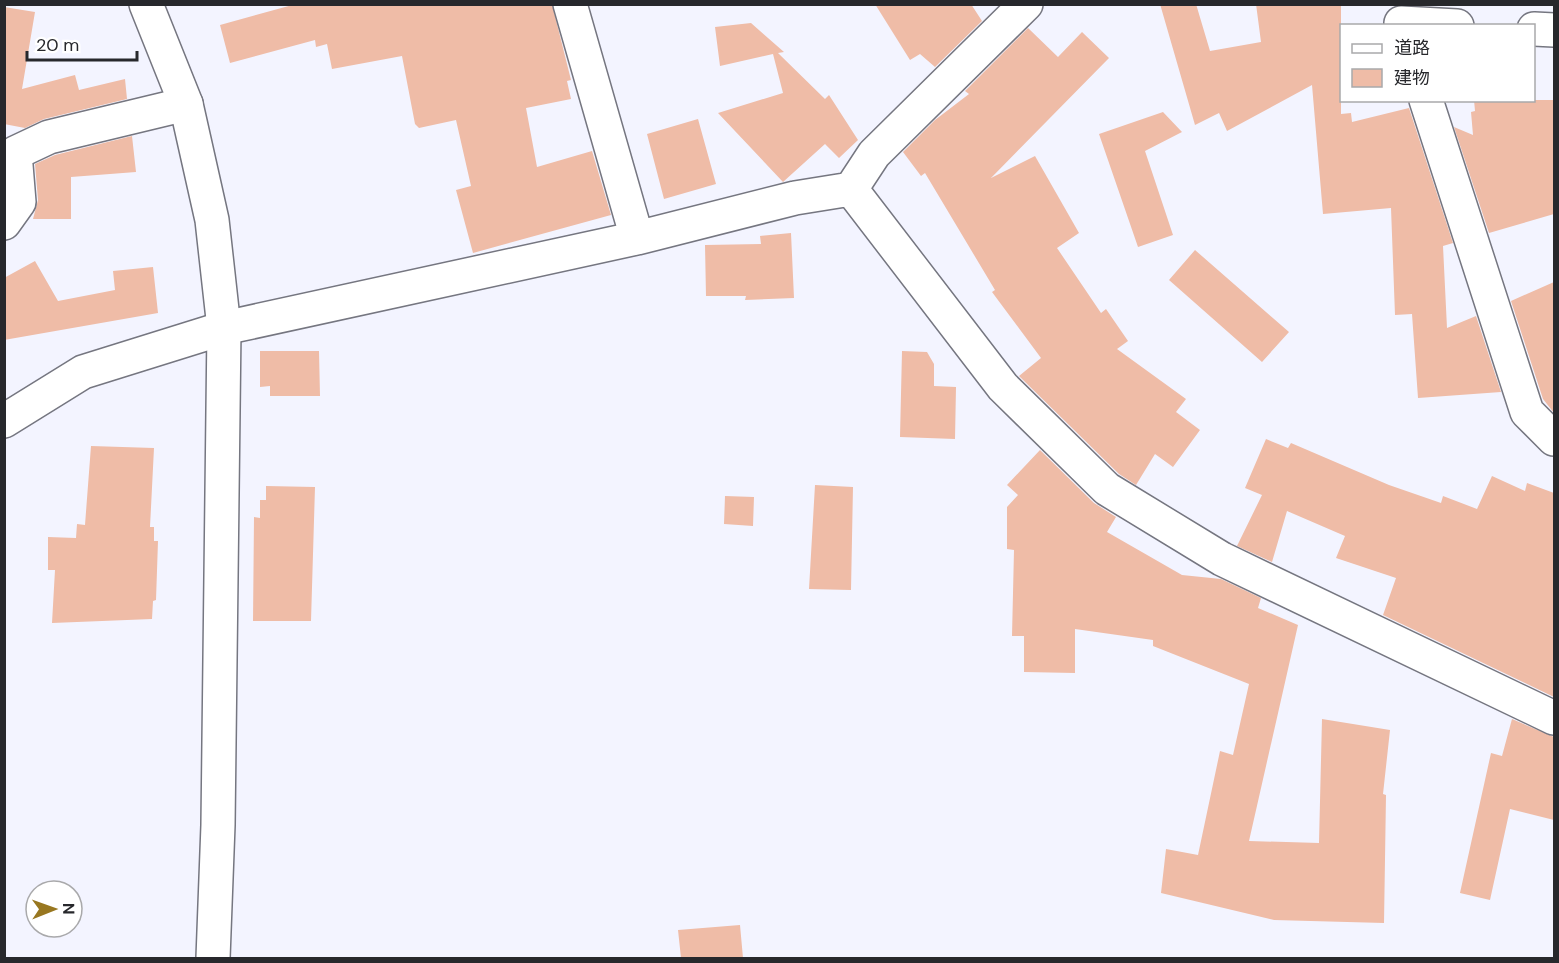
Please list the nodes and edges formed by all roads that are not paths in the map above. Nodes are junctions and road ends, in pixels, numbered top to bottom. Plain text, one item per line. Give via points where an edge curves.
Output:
1 (146, 4) edge
2 (570, 4) edge
3 (1026, 4) edge
4 (1400, 18) edge
5 (1443, 24) edge
6 (1535, 29) edge
7 (1554, 30) edge
8 (1427, 102) edge
9 (186, 104) junction
10 (851, 189) junction
11 (4, 223) edge
12 (637, 238) junction
13 (224, 328) junction
14 (4, 421) edge
15 (1554, 439) edge
16 (1554, 718) edge
17 (213, 958) edge

1 - 9 street
2 - 12 street
3 - 10 street via 874,154
4 - 5 street
6 - 7 street
8 - 15 street via 1527,412
9 - 11 street via 49,137 15,153 19,202
9 - 13 street via 212,220
10 - 12 street via 795,198
10 - 16 street via 1003,387 1107,489 1222,559
12 - 13 street
13 - 14 street via 83,372
13 - 17 street

